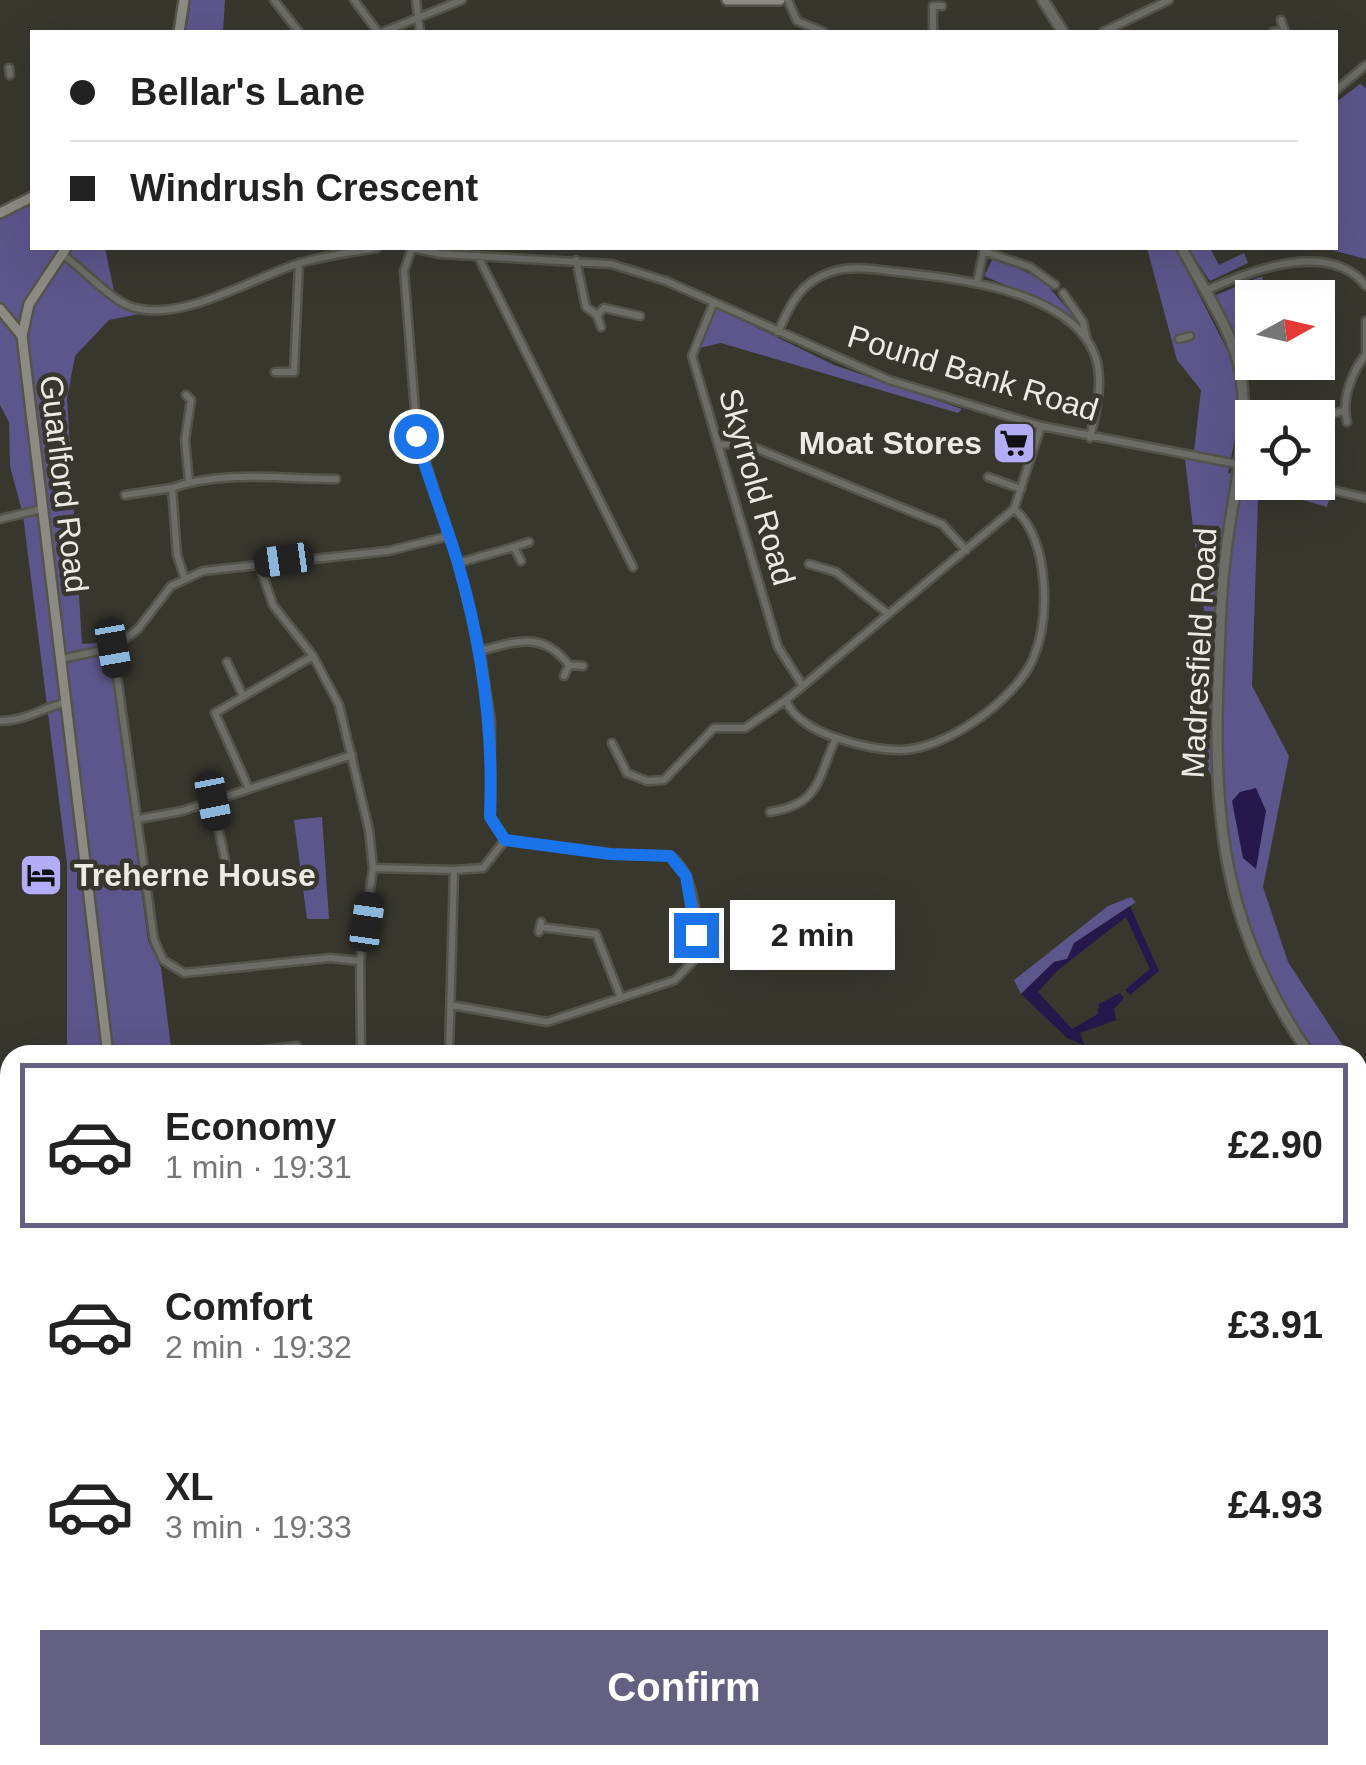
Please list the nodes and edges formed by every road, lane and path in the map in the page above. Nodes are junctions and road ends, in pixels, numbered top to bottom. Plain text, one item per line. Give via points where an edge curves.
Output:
1 (184, 0) edge
2 (274, 0) edge
3 (354, 0) edge
4 (416, 0) edge
5 (462, 0) edge
6 (727, 0) edge
7 (780, 0) edge
8 (788, 0) edge
9 (1043, 0) edge
10 (1169, 0) edge
11 (942, 6) dead end
12 (1281, 20) dead end
13 (417, 22) junction
14 (179, 30) edge
15 (297, 30) edge
16 (378, 30) edge
17 (387, 30) edge
18 (419, 30) edge
19 (819, 30) edge
20 (933, 30) edge
21 (1061, 30) edge
22 (1108, 30) edge
23 (1284, 30) edge
24 (1366, 65) edge
25 (1338, 88) edge
26 (30, 198) edge
27 (0, 213) edge
28 (367, 250) edge
29 (411, 250) edge
30 (428, 250) edge
31 (983, 250) edge
32 (986, 250) edge
33 (1183, 250) edge
34 (64, 251) edge
35 (503, 252) edge
36 (478, 256) junction
37 (576, 260) junction
38 (299, 264) junction
39 (976, 282) junction
40 (1054, 285) dead end
41 (1366, 286) edge
42 (1204, 292) junction
43 (1063, 293) dead end
44 (714, 302) junction
45 (0, 309) edge
46 (597, 314) junction
47 (640, 316) dead end
48 (1366, 321) edge
49 (602, 327) dead end
50 (778, 332) junction
51 (22, 336) junction
52 (1190, 336) dead end
53 (1179, 339) dead end
54 (1088, 342) junction
55 (1366, 354) edge
56 (274, 372) dead end
57 (193, 397) dead end
58 (1243, 400) edge
59 (1344, 411) junction
60 (1335, 413) edge
61 (1347, 422) dead end
62 (1041, 426) junction
63 (1090, 438) junction
64 (718, 445) junction
65 (1235, 464) edge
66 (988, 477) dead end
67 (336, 479) dead end
68 (1235, 480) edge
69 (189, 482) junction
70 (172, 488) junction
71 (1021, 488) junction
72 (1335, 491) edge
73 (126, 495) dead end
74 (1366, 498) edge
75 (1014, 508) junction
76 (42, 509) junction
77 (0, 519) edge
78 (450, 536) junction
79 (529, 542) dead end
80 (514, 548) junction
81 (966, 550) junction
82 (521, 560) dead end
83 (260, 563) junction
84 (458, 563) junction
85 (809, 564) dead end
86 (633, 567) dead end
87 (185, 579) junction
88 (887, 613) junction
89 (113, 648) junction
90 (480, 651) junction
91 (313, 656) junction
92 (61, 659) junction
93 (226, 662) dead end
94 (569, 665) junction
95 (583, 666) dead end
96 (564, 676) dead end
97 (801, 683) junction
98 (243, 696) junction
99 (786, 700) junction
100 (66, 702) junction
101 (0, 722) edge
102 (836, 738) junction
103 (612, 743) dead end
104 (352, 755) junction
105 (250, 790) junction
106 (213, 801) junction
107 (770, 812) dead end
108 (139, 819) junction
109 (505, 840) junction
110 (373, 868) junction
111 (454, 870) junction
112 (285, 876) dead end
113 (540, 927) dead end
114 (360, 962) junction
115 (620, 998) junction
116 (451, 1005) junction
117 (107, 1045) edge
118 (361, 1045) edge
119 (449, 1045) edge
120 (1304, 1045) edge

1 - 14 main road
2 - 15 street
3 - 16 street
4 - 13 street
5 - 13 street
6 - 7 main road
8 - 19 street via 797,22
9 - 21 street
10 - 22 street
11 - 20 street via 933,6
12 - 23 street
13 - 17 street
13 - 18 street
24 - 25 street
26 - 27 main road
28 - 38 street
29 - 78 street via 404,271 416,436
30 - 36 street, Pound Bank Road
31 - 39 street
32 - 40 street via 1030,267
33 - 42 street, Madresfield Road
34 - 38 street via 134,308 235,292
34 - 51 main road via 29,304
35 - 36 street, Pound Bank Road
35 - 37 street, Pound Bank Road
36 - 86 street
37 - 44 street, Pound Bank Road via 666,280
37 - 46 street via 586,308
38 - 56 street via 294,372
39 - 50 street via 882,270 832,272 791,301
39 - 54 street via 1047,307
41 - 42 street via 1345,269 1286,264
42 - 58 street, Madresfield Road via 1240,368
43 - 54 street
44 - 50 street, Pound Bank Road
44 - 64 street, Skyrrold Road via 692,356
45 - 51 main road
46 - 47 street via 604,308
46 - 49 street
48 - 55 street
50 - 62 street, Pound Bank Road via 871,374
51 - 76 main road, Guarlford Road
52 - 53 street
54 - 63 street via 1100,385
55 - 59 street
57 - 69 street via 184,440
59 - 60 street
59 - 61 street
62 - 63 street, Pound Bank Road
62 - 71 street
63 - 65 street, Pound Bank Road
64 - 81 street via 744,443 942,524
64 - 97 street, Skyrrold Road via 778,647
66 - 71 street
67 - 69 street
68 - 120 street, Madresfield Road via 1222,586 1219,823 1255,964
69 - 70 street
70 - 73 street
70 - 87 street
71 - 75 street
72 - 74 street
75 - 81 street
75 - 102 street via 1039,554 1046,601 1041,636 1017,684 935,743 902,751
76 - 77 street
76 - 92 main road, Guarlford Road
78 - 83 street via 388,551
78 - 84 street
79 - 80 street
80 - 82 street
80 - 84 street
81 - 88 street
83 - 87 street
83 - 91 street via 272,606
84 - 90 street
85 - 88 street via 836,572
87 - 89 street
88 - 97 street
89 - 92 street
89 - 108 street
90 - 94 street via 523,639 543,642
90 - 109 street via 491,722 490,817
91 - 98 street
91 - 104 street via 339,705
92 - 100 main road, Guarlford Road
93 - 98 street
94 - 95 street
94 - 96 street
97 - 99 street
98 - 105 street via 215,713
99 - 102 street via 792,712
99 - 103 street via 744,728 714,728 664,780 628,774
100 - 101 street
100 - 117 main road, Guarlford Road
102 - 107 street via 810,796
104 - 105 street
104 - 110 street
105 - 106 street
106 - 108 street
106 - 112 street via 229,880
108 - 114 street via 154,940 174,970 330,958
109 - 111 street via 483,868
109 - 115 street via 610,854 660,852 682,868 695,959 675,980
110 - 111 street
110 - 114 street
111 - 116 street
113 - 115 street via 596,934
114 - 118 street
115 - 116 street via 547,1022
116 - 119 street

